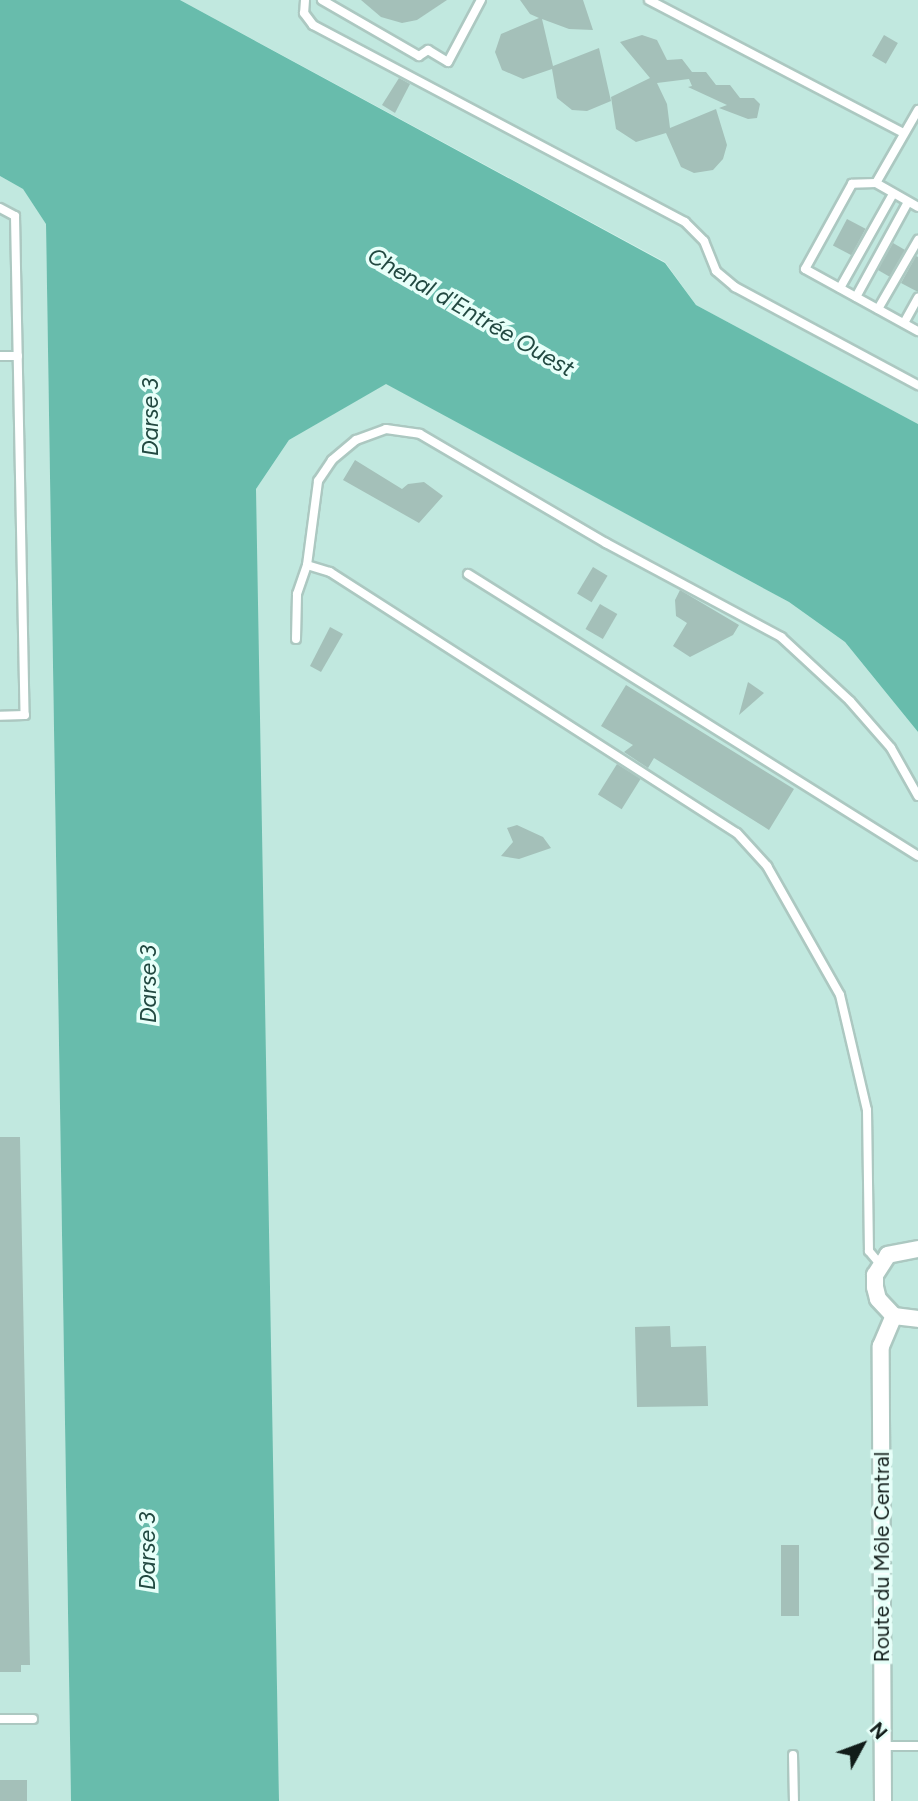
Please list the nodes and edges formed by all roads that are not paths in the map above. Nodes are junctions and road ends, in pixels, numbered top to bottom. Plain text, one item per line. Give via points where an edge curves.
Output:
1 (305, 0) edge
2 (322, 0) edge
3 (481, 0) edge
4 (649, 0) edge
5 (918, 110) edge
6 (903, 133) junction
7 (876, 183) junction
8 (893, 194) junction
9 (908, 202) junction
10 (918, 207) edge
11 (0, 208) edge
12 (918, 240) edge
13 (840, 288) junction
14 (856, 296) junction
15 (918, 298) edge
16 (878, 309) junction
17 (904, 323) junction
18 (918, 331) edge
19 (0, 356) edge
20 (18, 356) junction
21 (918, 385) edge
22 (307, 565) junction
23 (468, 574) dead end
24 (296, 639) dead end
25 (0, 716) edge
26 (918, 796) edge
27 (918, 856) edge
28 (918, 1249) edge
29 (880, 1264) junction
30 (894, 1316) junction
31 (918, 1319) edge
32 (33, 1718) dead end
33 (0, 1719) edge
34 (883, 1746) junction
35 (918, 1746) edge
36 (793, 1755) dead end
37 (794, 1801) edge
38 (883, 1801) edge

1 - 21 lane via 304,13 313,25 685,222 704,241 716,271 735,287
2 - 3 lane via 419,56 428,50 448,62
4 - 6 lane
5 - 6 lane
6 - 7 lane
7 - 8 lane
7 - 13 lane via 852,184 805,269
8 - 9 lane
8 - 13 lane
9 - 10 lane
9 - 14 lane
11 - 20 lane via 15,216
12 - 16 lane
13 - 14 lane
14 - 16 lane
15 - 17 lane
16 - 17 lane
17 - 18 lane
19 - 20 lane
20 - 25 lane via 25,715
22 - 24 lane via 297,594
22 - 26 lane via 318,481 332,460 356,440 386,429 420,434 606,543 781,637 850,701 891,748
22 - 29 lane via 330,572 737,833 767,866 840,995 856,1051 867,1110 869,1251
23 - 27 lane
28 - 29 street via 898,1250
29 - 30 street via 875,1275 878,1299
30 - 31 street
30 - 34 street, Route du Môle Central via 881,1346
32 - 33 lane
34 - 35 lane
34 - 38 street, Route du Môle Central
36 - 37 lane

